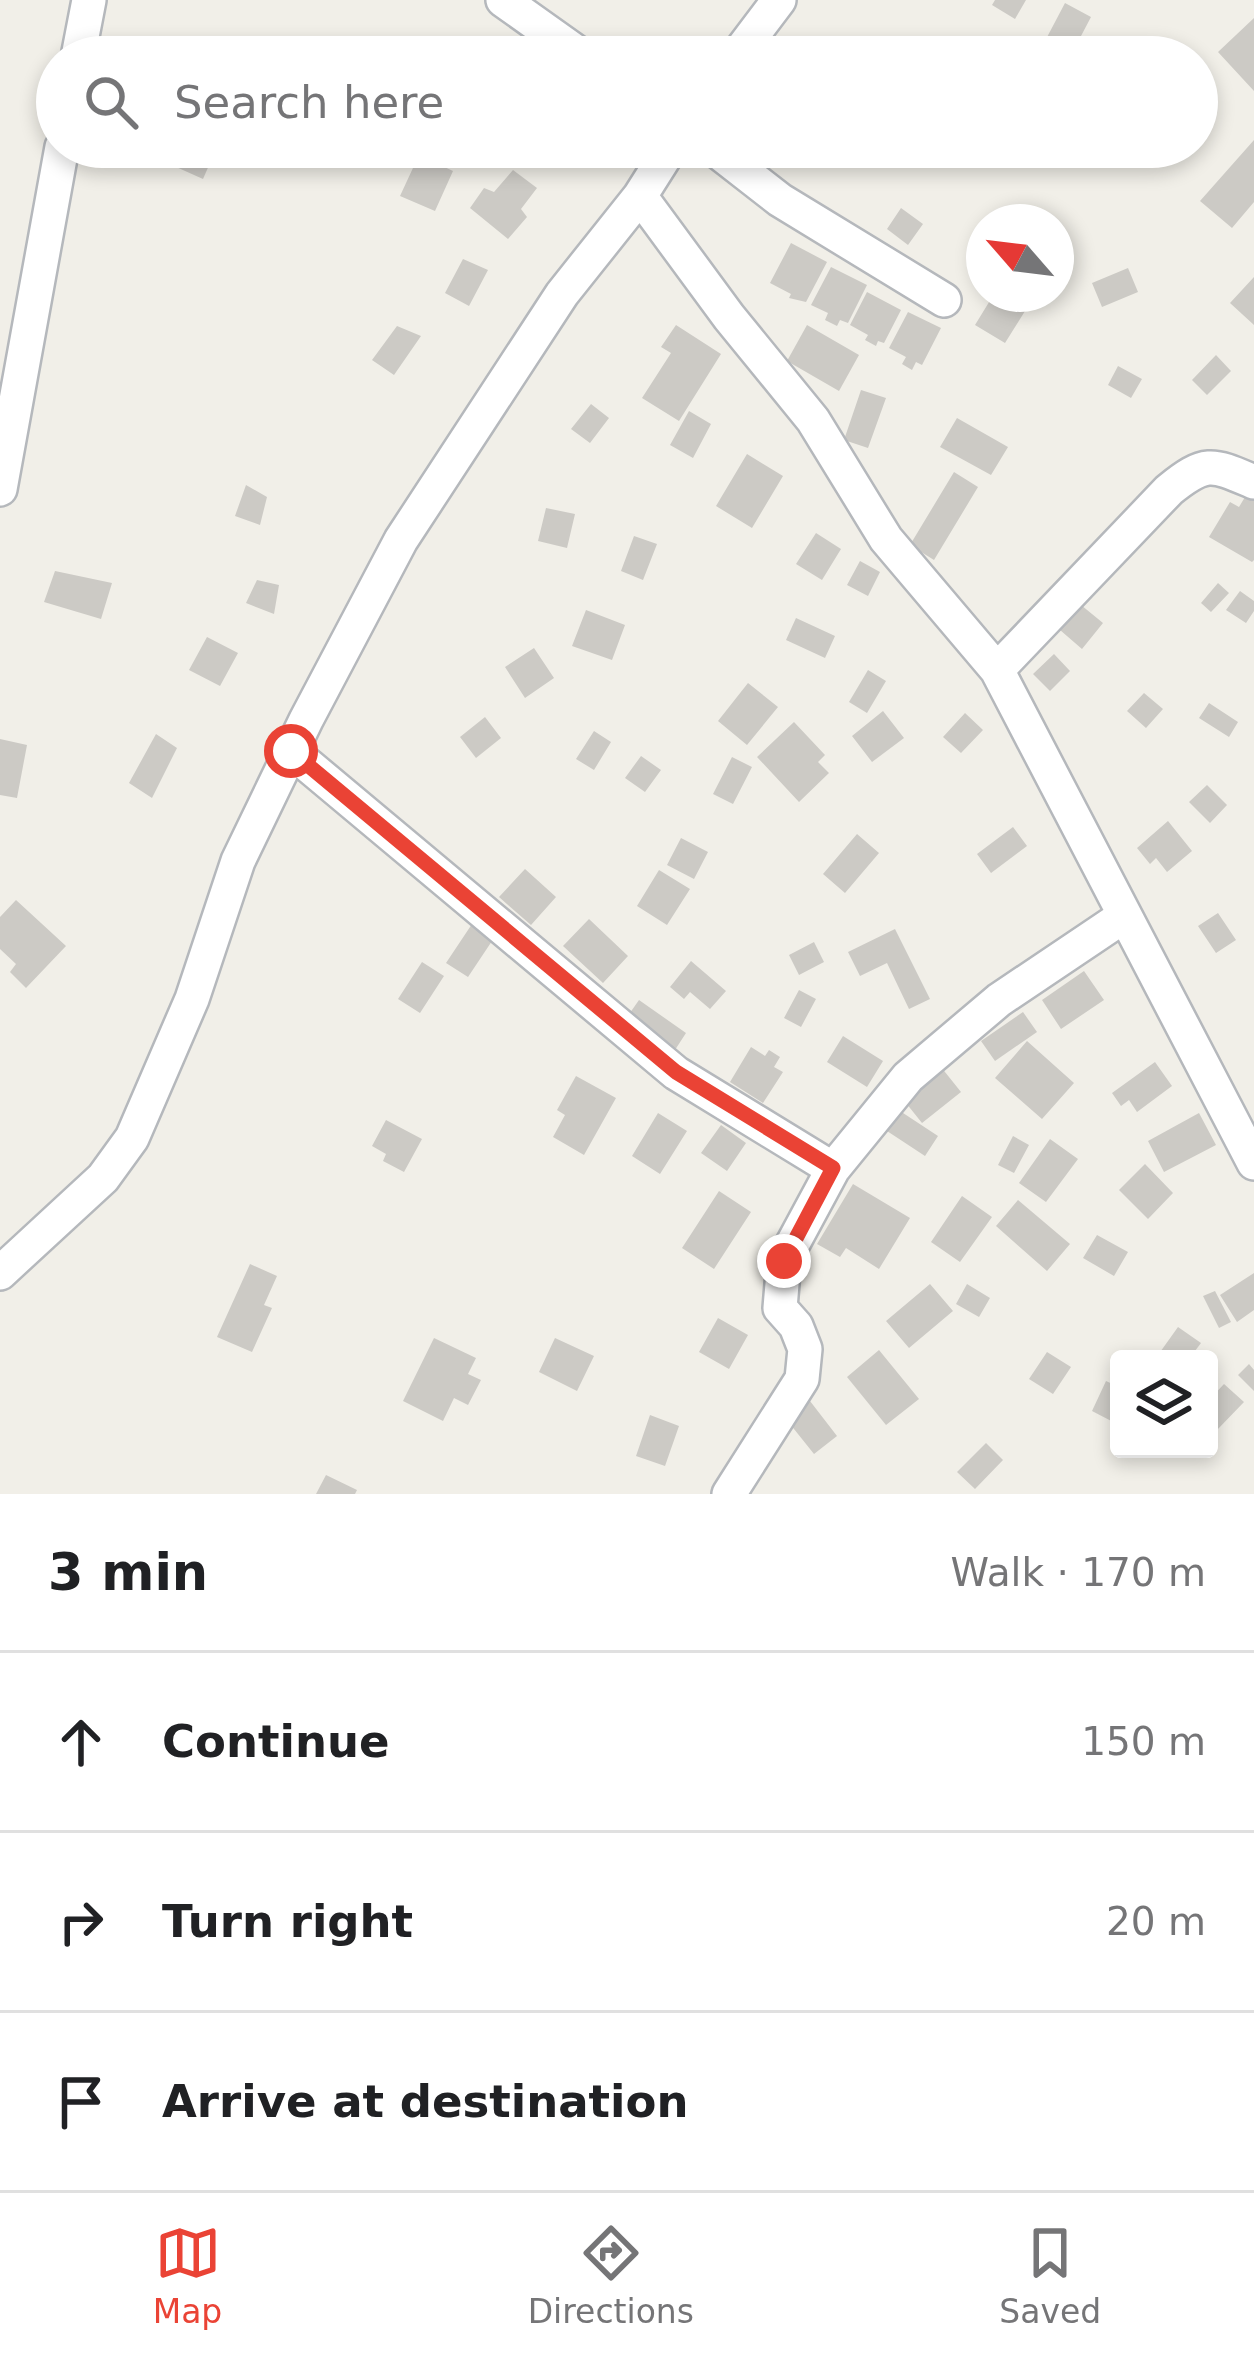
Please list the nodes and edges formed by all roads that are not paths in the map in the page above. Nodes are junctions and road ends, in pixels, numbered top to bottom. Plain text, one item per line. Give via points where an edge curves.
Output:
1 (88, 0) edge
2 (503, 0) edge
3 (779, 0) edge
4 (82, 36) edge
5 (554, 36) edge
6 (752, 36) edge
7 (58, 168) edge
8 (658, 168) edge
9 (739, 168) edge
10 (640, 196) junction
11 (944, 300) dead end
12 (1254, 482) edge
13 (0, 489) edge
14 (997, 670) junction
15 (291, 751) junction
16 (1124, 916) junction
17 (1254, 1162) edge
18 (833, 1168) junction
19 (0, 1273) edge
20 (729, 1494) edge

1 - 4 street
2 - 5 street
3 - 6 street
7 - 13 street
8 - 10 street
9 - 11 street
10 - 14 street via 814,420 886,539
10 - 15 street via 562,294 401,540
12 - 14 street via 1214,465 1192,471
14 - 16 street
15 - 18 street via 676,1072
15 - 19 street via 238,860 192,999 132,1138 103,1178
16 - 17 street
16 - 18 street via 999,1000 908,1077
18 - 20 street via 784,1261 780,1308 805,1349 802,1379

